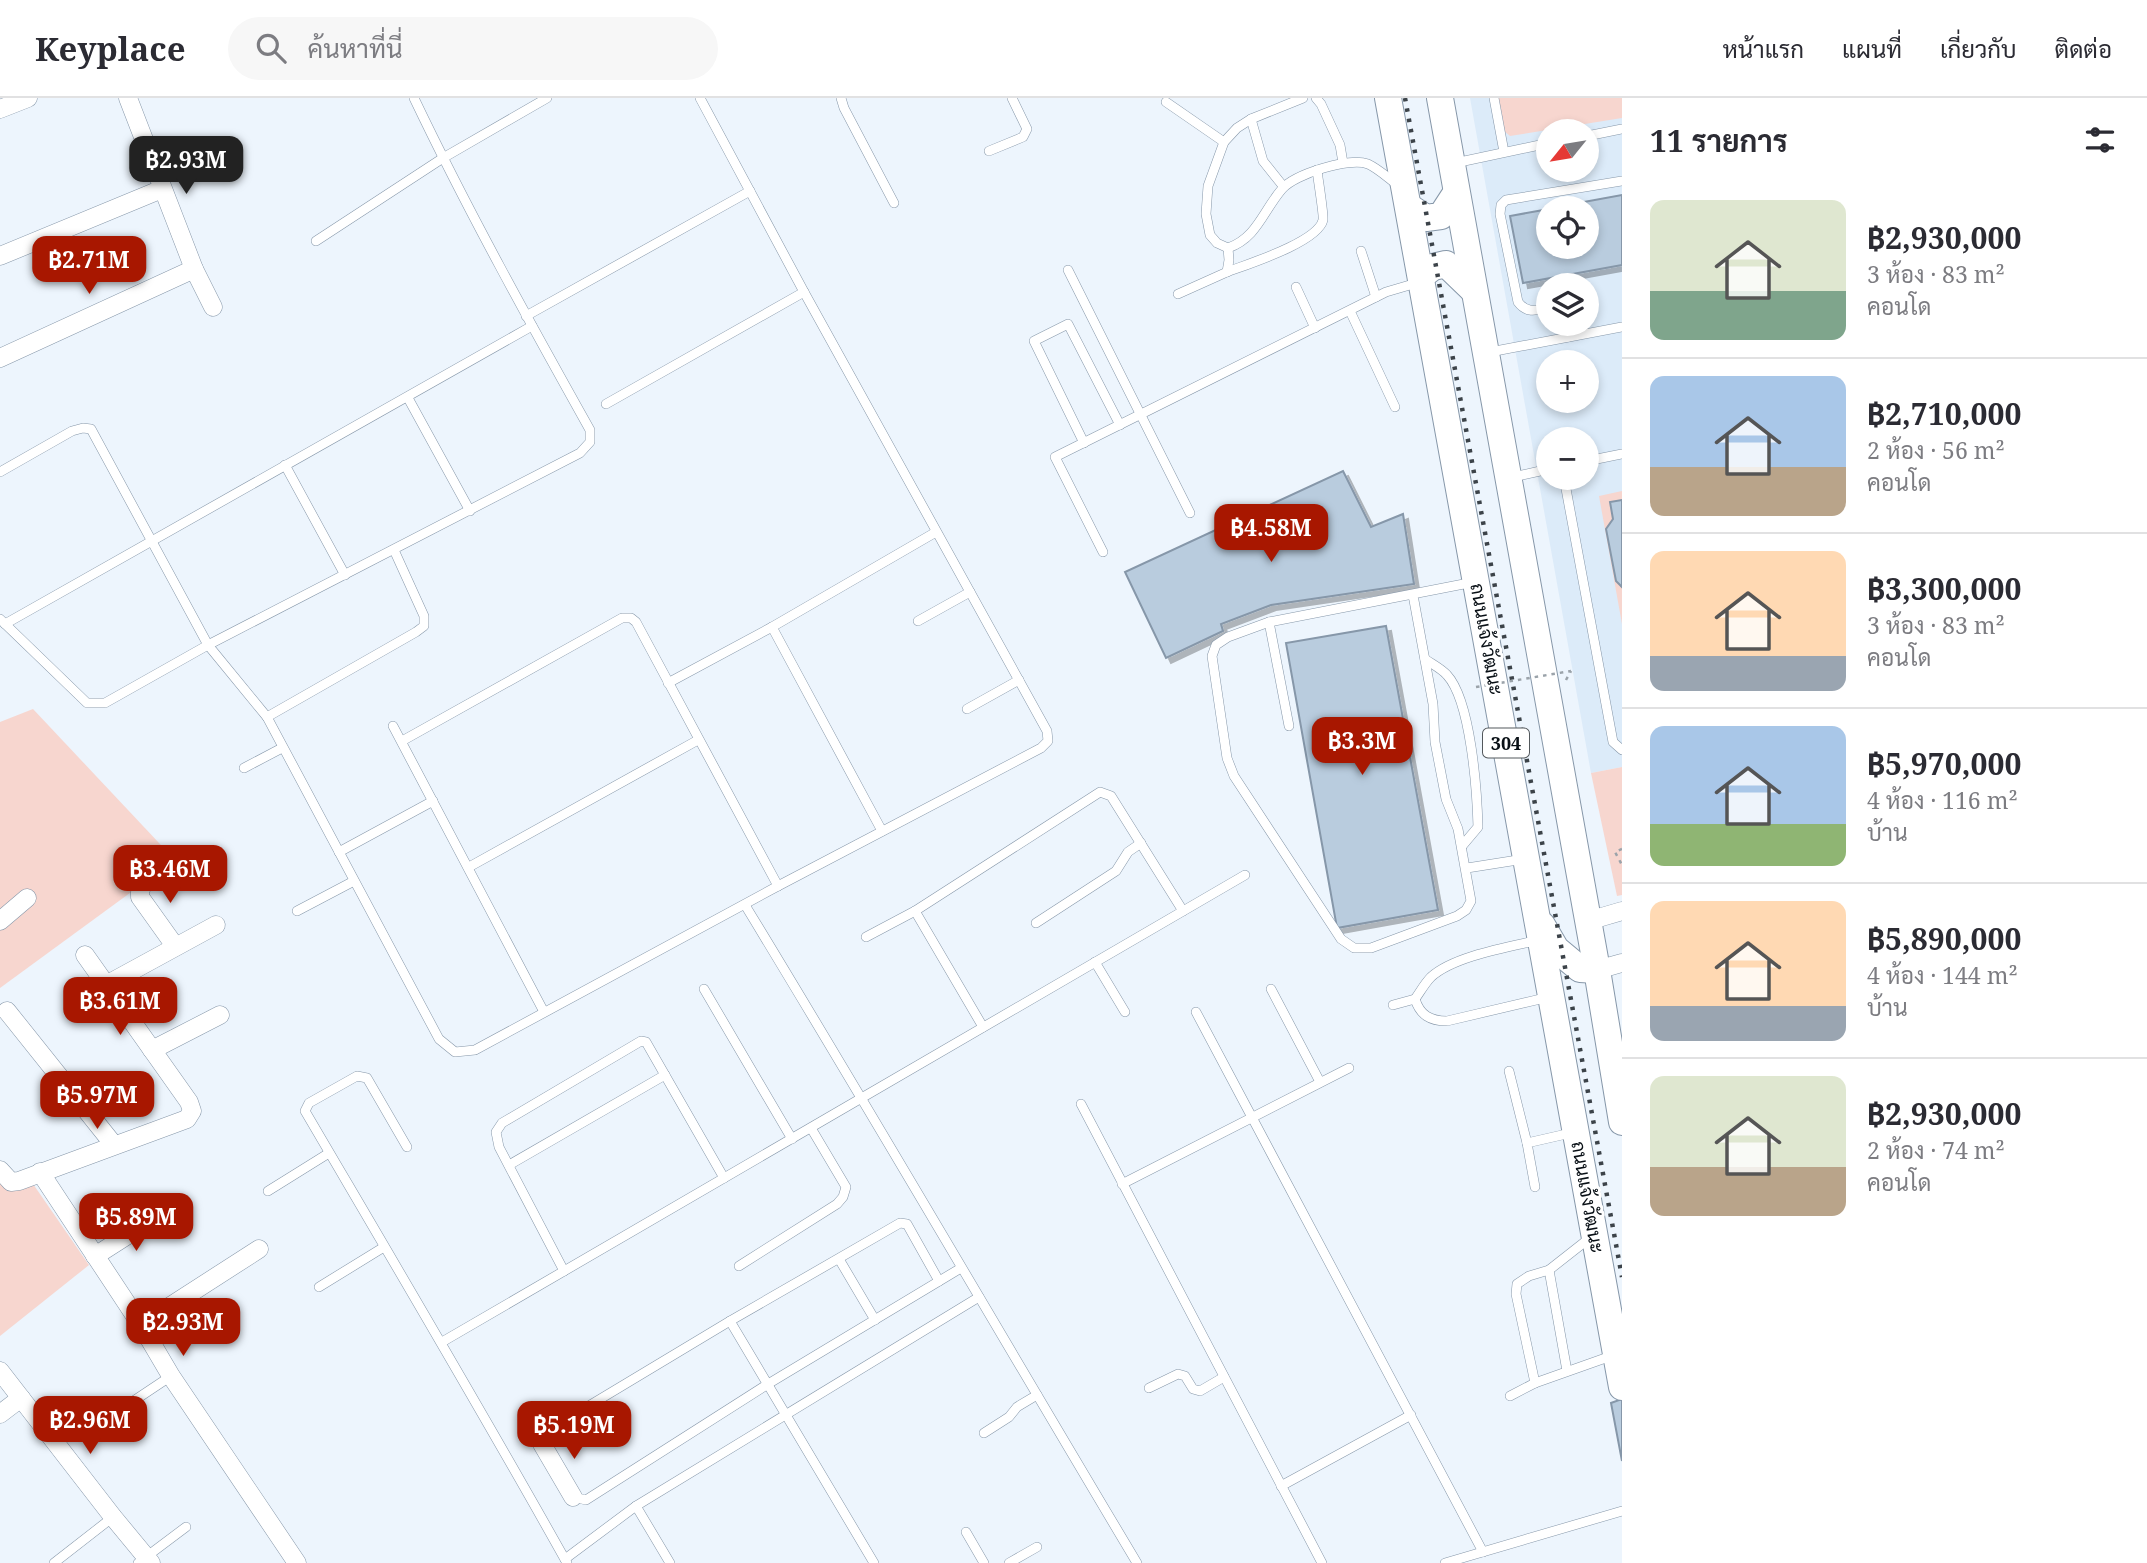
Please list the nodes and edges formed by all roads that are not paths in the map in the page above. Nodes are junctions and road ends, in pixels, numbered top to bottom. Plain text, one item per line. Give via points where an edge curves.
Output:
1 (28, 98) edge
2 (128, 98) edge
3 (414, 98) edge
4 (547, 98) edge
5 (700, 98) edge
6 (841, 98) edge
7 (1012, 98) edge
8 (1303, 98) edge
9 (1316, 98) edge
10 (1388, 98) edge
11 (1440, 98) edge
12 (1494, 98) edge
13 (1166, 102) dead end
14 (0, 109) edge
15 (1251, 119) junction
16 (1622, 129) edge
17 (1600, 133) edge
18 (1224, 142) junction
19 (1536, 146) edge
20 (989, 151) dead end
21 (1504, 152) junction
22 (443, 158) junction
23 (1343, 163) junction
24 (1452, 163) junction
25 (1317, 170) junction
26 (1622, 181) edge
27 (1283, 187) junction
28 (162, 189) junction
29 (750, 191) junction
30 (1456, 193) junction
31 (1408, 199) junction
32 (894, 203) dead end
33 (316, 241) dead end
34 (1228, 248) junction
35 (1361, 251) dead end
36 (0, 256) edge
37 (194, 270) junction
38 (1068, 270) dead end
39 (1227, 272) junction
40 (1421, 279) junction
41 (1296, 287) dead end
42 (1474, 290) junction
43 (804, 292) junction
44 (1178, 293) dead end
45 (1376, 297) junction
46 (213, 307) dead end
47 (1536, 310) edge
48 (1350, 311) junction
49 (526, 316) junction
50 (532, 326) junction
51 (1622, 327) edge
52 (1315, 328) junction
53 (1569, 337) joint
54 (1485, 354) junction
55 (0, 358) edge
56 (408, 398) junction
57 (606, 404) dead end
58 (1395, 407) dead end
59 (1141, 415) junction
60 (1121, 425) junction
61 (1084, 443) junction
62 (1622, 454) edge
63 (1599, 459) edge
64 (285, 465) junction
65 (0, 472) edge
66 (1536, 472) edge
67 (1507, 478) junction
68 (1566, 490) edge
69 (470, 510) junction
70 (1190, 513) dead end
71 (936, 532) junction
72 (152, 540) junction
73 (394, 550) junction
74 (1103, 552) dead end
75 (345, 575) junction
76 (1477, 581) junction
77 (970, 592) junction
78 (1413, 595) junction
79 (918, 621) dead end
80 (3, 622) edge
81 (1269, 622) junction
82 (772, 627) junction
83 (208, 645) junction
84 (1425, 659) junction
85 (1020, 680) junction
86 (668, 683) junction
87 (967, 709) dead end
88 (267, 717) junction
89 (393, 726) dead end
90 (1289, 726) dead end
91 (698, 740) junction
92 (402, 741) junction
93 (282, 748) junction
94 (1622, 750) edge
95 (244, 768) dead end
96 (433, 800) junction
97 (882, 831) junction
98 (1141, 843) junction
99 (1462, 846) junction
100 (339, 852) junction
101 (1526, 859) junction
102 (168, 866) dead end
103 (469, 866) junction
104 (1466, 868) junction
105 (1245, 875) dead end
106 (354, 881) junction
107 (778, 886) junction
108 (27, 898) dead end
109 (745, 905) junction
110 (298, 911) dead end
111 (915, 911) junction
112 (1184, 911) junction
113 (1622, 911) edge
114 (0, 921) edge
115 (1588, 921) junction
116 (1036, 923) dead end
117 (216, 925) dead end
118 (1539, 928) junction
119 (866, 937) dead end
120 (175, 946) junction
121 (85, 955) dead end
122 (1095, 962) junction
123 (1622, 963) edge
124 (1597, 970) junction
125 (106, 985) junction
126 (704, 989) dead end
127 (1271, 989) dead end
128 (1550, 997) junction
129 (1415, 999) junction
130 (1393, 1005) dead end
131 (8, 1012) dead end
132 (544, 1012) junction
133 (1125, 1012) dead end
134 (1196, 1012) dead end
135 (220, 1015) dead end
136 (984, 1027) junction
137 (152, 1050) junction
138 (1349, 1068) dead end
139 (1509, 1071) dead end
140 (665, 1075) junction
141 (1320, 1082) junction
142 (863, 1098) junction
143 (1081, 1104) dead end
144 (1251, 1118) junction
145 (1622, 1122) edge
146 (811, 1128) junction
147 (1576, 1131) junction
148 (792, 1139) junction
149 (1527, 1143) junction
150 (114, 1145) junction
151 (407, 1147) dead end
152 (329, 1153) junction
153 (509, 1165) junction
154 (0, 1170) edge
155 (40, 1172) junction
156 (724, 1178) junction
157 (1122, 1184) junction
158 (1535, 1187) dead end
159 (268, 1191) dead end
160 (156, 1217) dead end
161 (1595, 1234) junction
162 (384, 1247) junction
163 (259, 1249) dead end
164 (95, 1256) junction
165 (839, 1259) junction
166 (739, 1266) dead end
167 (961, 1268) junction
168 (1549, 1270) junction
169 (564, 1271) junction
170 (939, 1281) junction
171 (319, 1287) dead end
172 (979, 1297) junction
173 (875, 1320) junction
174 (730, 1321) junction
175 (141, 1325) junction
176 (442, 1342) junction
177 (1616, 1354) junction
178 (0, 1371) edge
179 (1567, 1371) junction
180 (170, 1376) junction
181 (1224, 1377) junction
182 (1535, 1383) junction
183 (768, 1384) junction
184 (1622, 1387) edge
185 (1149, 1388) dead end
186 (1037, 1395) junction
187 (1510, 1396) dead end
188 (21, 1398) junction
189 (785, 1413) junction
190 (0, 1414) edge
191 (1411, 1415) junction
192 (88, 1432) dead end
193 (984, 1433) dead end
194 (542, 1444) joint
195 (1281, 1486) junction
196 (573, 1497) joint
197 (636, 1506) junction
198 (1622, 1511) edge
199 (113, 1517) junction
200 (186, 1527) dead end
201 (967, 1532) dead end
202 (1037, 1547) dead end
203 (1483, 1552) junction
204 (145, 1561) edge
205 (566, 1561) edge
206 (54, 1563) edge
207 (297, 1563) edge
208 (670, 1563) edge
209 (874, 1563) edge
210 (984, 1563) edge
211 (1009, 1563) edge
212 (1137, 1563) edge
213 (1322, 1563) edge
214 (1445, 1563) edge

1 - 14 street
2 - 28 street
3 - 22 lane
4 - 22 lane
5 - 29 lane
6 - 32 lane
7 - 20 lane via 1027,129 1023,137
8 - 15 lane
9 - 23 lane via 1340,145
10 - 31 main road, ถนนแจ้งวัฒนะ / 304
11 - 24 main road, 304
12 - 21 lane
13 - 18 lane
15 - 18 lane
15 - 27 lane via 1263,161
16 - 17 lane
18 - 34 lane via 1209,186 1206,214 1210,234
19 - 21 lane
21 - 24 lane
22 - 33 lane
22 - 49 lane
23 - 25 lane
23 - 31 lane via 1370,165
24 - 30 main road, 304
25 - 27 lane
25 - 39 lane via 1323,220 1314,234
26 - 47 lane via 1506,200 1501,205 1518,302 1523,309
27 - 34 lane via 1248,238
28 - 36 street
28 - 37 street
29 - 43 lane
29 - 49 lane
30 - 31 main road via 1441,216 1426,218
30 - 42 main road, 304
31 - 40 main road, ถนนแจ้งวัฒนะ / 304
34 - 39 lane
35 - 45 lane
37 - 46 street
37 - 55 street
38 - 59 lane
39 - 44 lane
40 - 42 main road via 1433,267 1446,264
40 - 45 lane
40 - 76 main road, ถนนแจ้งวัฒนะ / 304
41 - 52 lane
42 - 54 main road, 304
43 - 57 lane
43 - 71 lane
45 - 48 lane
48 - 52 lane
48 - 58 lane
49 - 50 lane
50 - 56 lane
50 - 69 lane via 590,430 590,442 580,453
51 - 53 lane
52 - 59 lane
53 - 54 lane
54 - 67 main road, 304
56 - 64 lane
56 - 69 lane
59 - 60 lane
59 - 70 lane
60 - 61 lane
60 - 61 lane via 1068,324 1034,341
61 - 74 lane via 1055,457
62 - 63 lane
64 - 72 lane
64 - 75 lane
65 - 72 lane via 72,431 91,429
66 - 67 lane
67 - 115 main road, 304
68 - 94 lane via 1613,742
69 - 73 lane
71 - 77 lane
71 - 82 lane
72 - 80 lane
72 - 83 lane
73 - 75 lane
73 - 88 lane via 424,616 424,626
75 - 83 lane
76 - 78 lane
76 - 101 main road, ถนนแจ้งวัฒนะ / 304
77 - 79 lane
77 - 85 lane
78 - 81 lane
78 - 84 lane
80 - 83 lane via 87,703 105,702
81 - 90 lane
81 - 104 lane via 1228,636 1216,645 1212,656 1227,758 1234,776 1341,939 1354,948 1371,948 1457,916 1471,901
82 - 86 lane
82 - 97 lane
83 - 88 lane
84 - 99 lane via 1446,799
84 - 99 lane via 1447,674 1461,697 1477,786 1478,827
85 - 87 lane
85 - 97 lane via 1047,731 1045,745
86 - 91 lane
86 - 92 lane via 636,622 622,618
88 - 93 lane
89 - 92 lane
91 - 103 lane
91 - 107 lane
92 - 96 lane
93 - 95 lane
93 - 100 lane
96 - 100 lane
96 - 103 lane
97 - 107 lane
98 - 111 lane via 1111,796 1100,792
98 - 112 lane
98 - 116 lane via 1128,852 1116,871
99 - 104 lane
100 - 106 lane
101 - 104 lane
101 - 118 main road, ถนนแจ้งวัฒนะ / 304
102 - 120 street via 139,890
103 - 132 lane
105 - 112 lane
106 - 110 lane
106 - 132 lane via 439,1039 455,1052 475,1050
107 - 109 lane
108 - 114 street
109 - 132 lane
109 - 142 lane
111 - 119 lane
111 - 136 lane
112 - 122 lane
113 - 115 street
115 - 124 main road, 304
117 - 120 street
118 - 124 main road via 1580,968
118 - 128 main road, ถนนแจ้งวัฒนะ / 304
118 - 129 lane via 1444,968
120 - 125 street
121 - 125 street
122 - 133 lane
122 - 136 lane
123 - 124 street
124 - 145 main road, 304
125 - 137 street
126 - 148 lane
127 - 141 lane
128 - 129 lane via 1447,1021 1424,1016
128 - 147 main road, ถนนแจ้งวัฒนะ / 304
129 - 130 lane
131 - 150 street
134 - 144 lane
135 - 137 street
136 - 142 lane
137 - 150 street via 192,1111 187,1119
138 - 141 lane
139 - 149 lane
140 - 153 lane
140 - 153 lane via 646,1042 641,1041 502,1123 496,1132
140 - 156 lane
141 - 144 lane
142 - 146 lane
142 - 167 lane
143 - 157 lane
144 - 157 lane
144 - 191 lane
146 - 148 lane
146 - 166 lane via 846,1187 844,1196
147 - 149 lane
147 - 161 main road, ถนนแจ้งวัฒนะ / 304
148 - 156 lane
149 - 158 lane
150 - 155 street
151 - 152 lane via 367,1077 357,1076 309,1103 305,1111
152 - 159 lane
152 - 162 lane
153 - 169 lane
154 - 155 street via 11,1182
155 - 164 street
156 - 169 lane
157 - 181 lane
160 - 164 street
161 - 168 lane
161 - 177 main road, ถนนแจ้งวัฒนะ / 304
162 - 171 lane
162 - 176 lane
163 - 175 street
164 - 175 street
165 - 170 lane via 900,1223 907,1224
165 - 173 lane
165 - 174 lane
167 - 170 lane
167 - 172 lane
168 - 179 lane
168 - 182 lane via 1517,1284
169 - 176 lane
170 - 173 lane
172 - 186 lane
172 - 189 lane
173 - 183 lane
174 - 183 lane
174 - 194 lane via 542,1434
175 - 180 street
176 - 205 lane
177 - 179 lane
177 - 184 main road, ถนนแจ้งวัฒนะ / 304
178 - 188 street
179 - 182 lane
180 - 192 lane
180 - 207 street
181 - 185 lane via 1200,1391 1178,1374
181 - 195 lane
182 - 187 lane
183 - 189 lane
183 - 196 lane via 586,1500
186 - 193 lane
186 - 212 lane
188 - 190 street
188 - 199 street
189 - 197 lane
189 - 209 lane
191 - 195 lane
191 - 203 lane
194 - 196 street
195 - 213 lane
197 - 205 lane
197 - 208 lane
198 - 203 lane
199 - 204 street
199 - 206 lane
200 - 204 lane
201 - 210 lane
202 - 211 lane
203 - 214 lane

